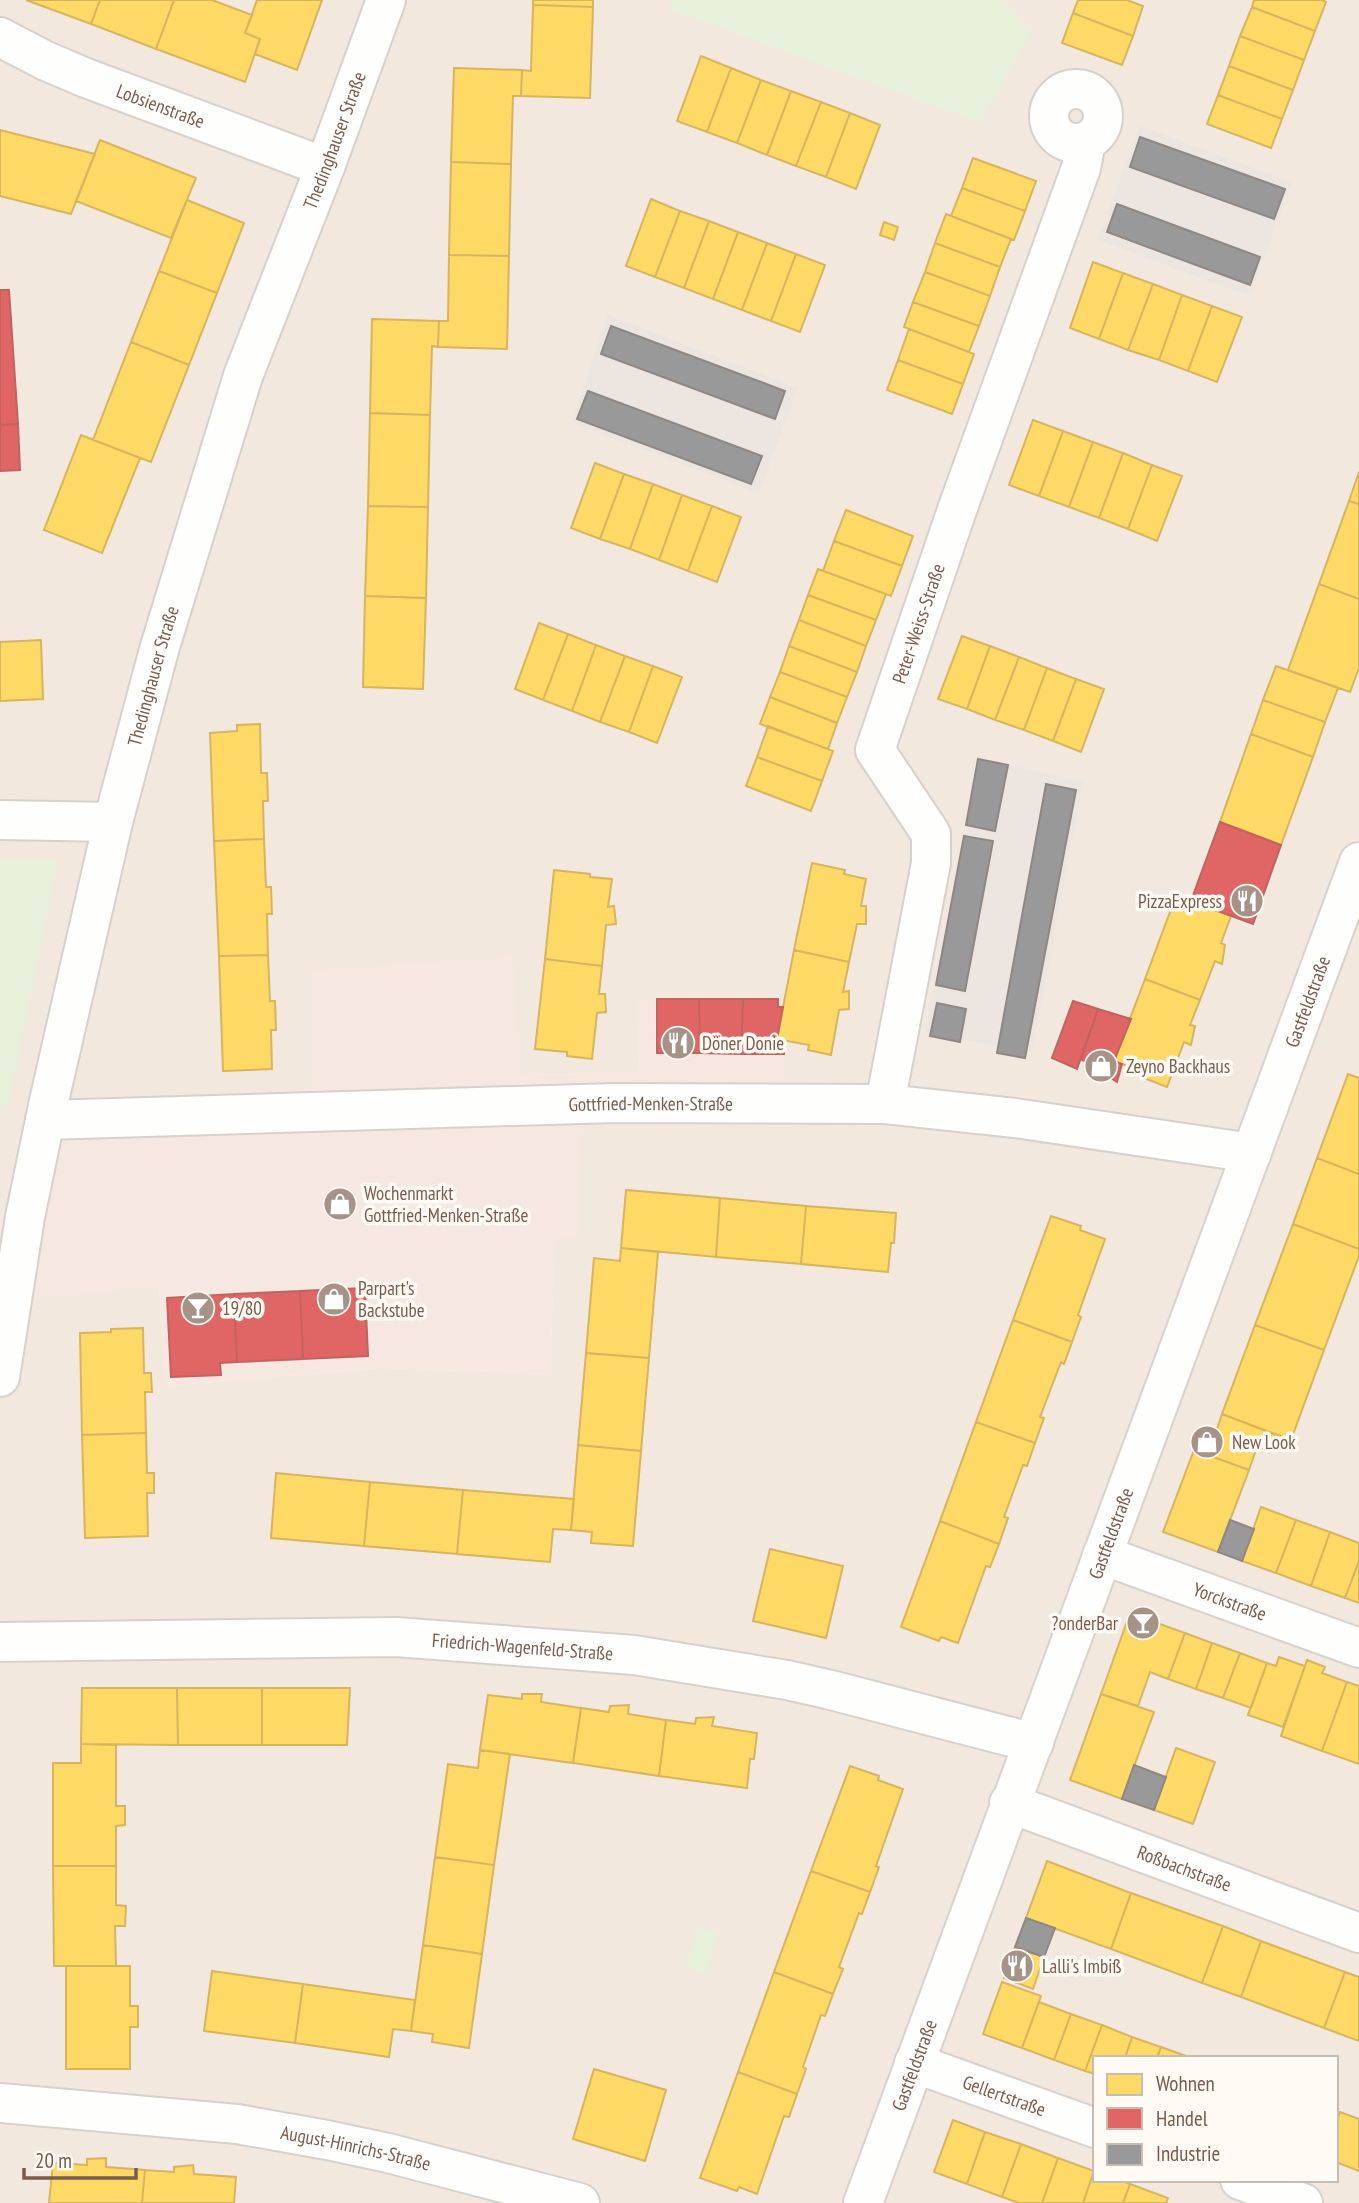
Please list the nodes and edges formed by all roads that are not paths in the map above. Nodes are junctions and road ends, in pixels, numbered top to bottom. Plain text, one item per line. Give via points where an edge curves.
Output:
1 (386, 0) edge
2 (0, 37) edge
3 (1086, 142) dead end
4 (325, 167) junction
5 (0, 820) edge
6 (113, 822) junction
7 (1359, 862) edge
8 (885, 1104) junction
9 (45, 1121) junction
10 (1252, 1153) junction
11 (0, 1377) edge
12 (1102, 1555) junction
13 (0, 1642) edge
14 (1359, 1648) edge
15 (1034, 1743) junction
16 (1009, 1803) junction
17 (1359, 1933) edge
18 (914, 2063) junction
19 (0, 2103) edge
20 (1093, 2127) edge
21 (1245, 2182) edge
22 (580, 2203) edge
23 (863, 2203) edge
24 (1303, 2203) edge

1 - 4 street, Thedinghauser Straße
2 - 4 street, Lobsienstraße via 86,78
3 - 8 street, Peter-Weiss-Straße via 1081,168 875,750 931,834 931,863
4 - 6 street, Thedinghauser Straße via 227,425
5 - 6 street
6 - 9 street, Thedinghauser Straße
7 - 10 street, Gastfeldstraße
8 - 9 street, Gottfried-Menken-Straße via 614,1104
8 - 10 street, Gottfried-Menken-Straße
9 - 11 street, Thedinghauser Straße
10 - 12 street, Gastfeldstraße
12 - 14 street, Yorckstraße
12 - 15 street, Gastfeldstraße
13 - 15 street, Friedrich-Wagenfeld-Straße via 396,1637 634,1655 787,1680
15 - 16 street, Gastfeldstraße
16 - 17 street, Roßbachstraße
16 - 18 street, Gastfeldstraße
18 - 20 street, Gellertstraße
18 - 23 street, Gastfeldstraße
19 - 22 street, August-Hinrichs-Straße via 237,2124 388,2153
21 - 24 street

